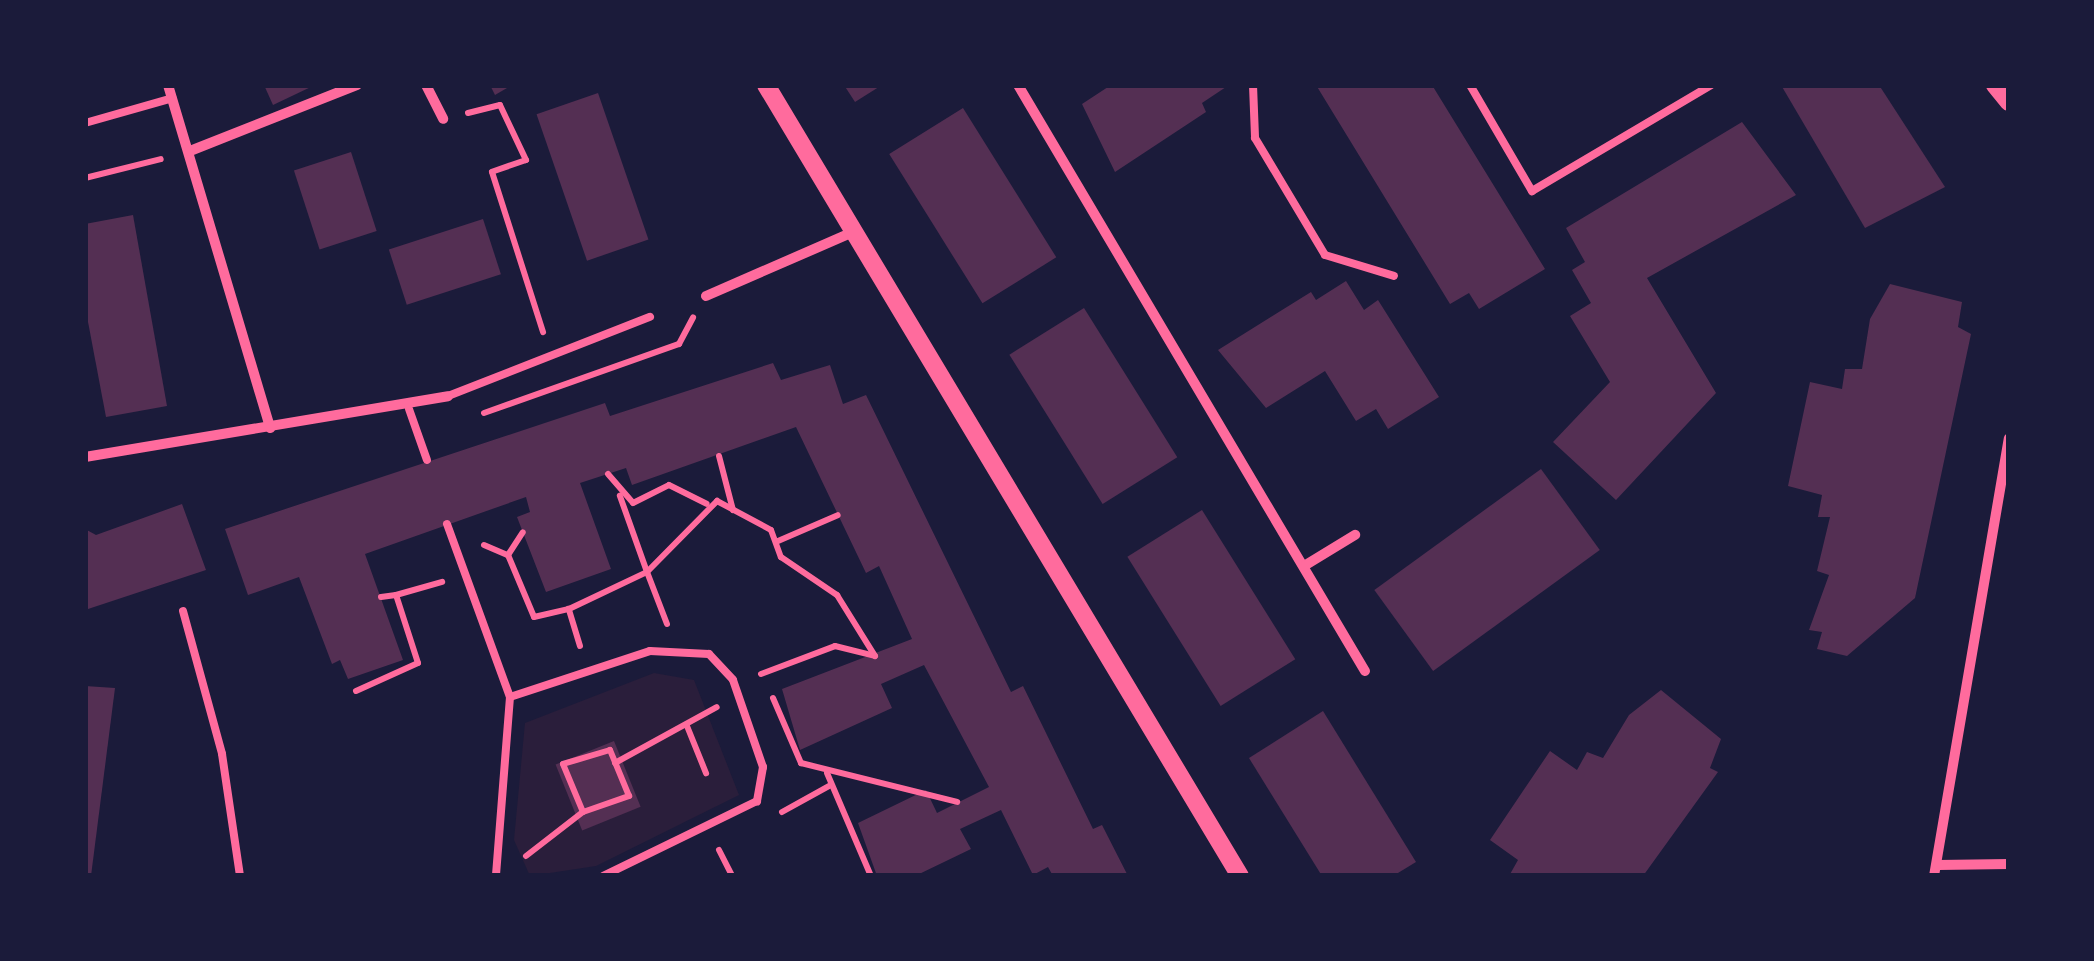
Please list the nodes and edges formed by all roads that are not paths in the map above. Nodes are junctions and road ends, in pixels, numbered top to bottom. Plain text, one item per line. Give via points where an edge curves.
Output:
1 (168, 85) edge
2 (357, 85) edge
3 (426, 85) edge
4 (766, 85) edge
5 (1018, 85) edge
6 (1253, 85) edge
7 (1470, 85) edge
8 (1711, 85) edge
9 (1996, 85) edge
10 (173, 98) junction
11 (2009, 102) edge
12 (442, 120) road end
13 (85, 123) edge
14 (190, 151) junction
15 (853, 232) junction
16 (1394, 276) dead end
17 (706, 296) dead end
18 (650, 316) dead end
19 (448, 396) joint
20 (409, 409) junction
21 (270, 428) junction
22 (2009, 438) edge
23 (85, 457) edge
24 (427, 460) dead end
25 (447, 524) dead end
26 (1355, 535) dead end
27 (1304, 566) junction
28 (183, 611) dead end
29 (1364, 671) dead end
30 (510, 697) junction
31 (2009, 864) edge
32 (496, 871) edge
33 (1936, 871) edge
34 (240, 876) edge
35 (603, 876) edge
36 (1240, 876) edge

1 - 10 street
2 - 14 street
3 - 12 street
4 - 15 street
5 - 27 street
6 - 16 lane via 1254,138 1325,255
7 - 8 lane via 1532,191
9 - 11 street
10 - 13 lane
10 - 14 street
14 - 21 street
15 - 17 street
15 - 36 street
18 - 19 lane
19 - 20 street
20 - 21 street
20 - 24 lane
21 - 23 street
22 - 33 street
25 - 30 lane
26 - 27 street
27 - 29 street
28 - 34 lane via 222,754
30 - 32 lane
30 - 35 lane via 677,652 708,654 738,693 764,767 757,801
31 - 33 street

